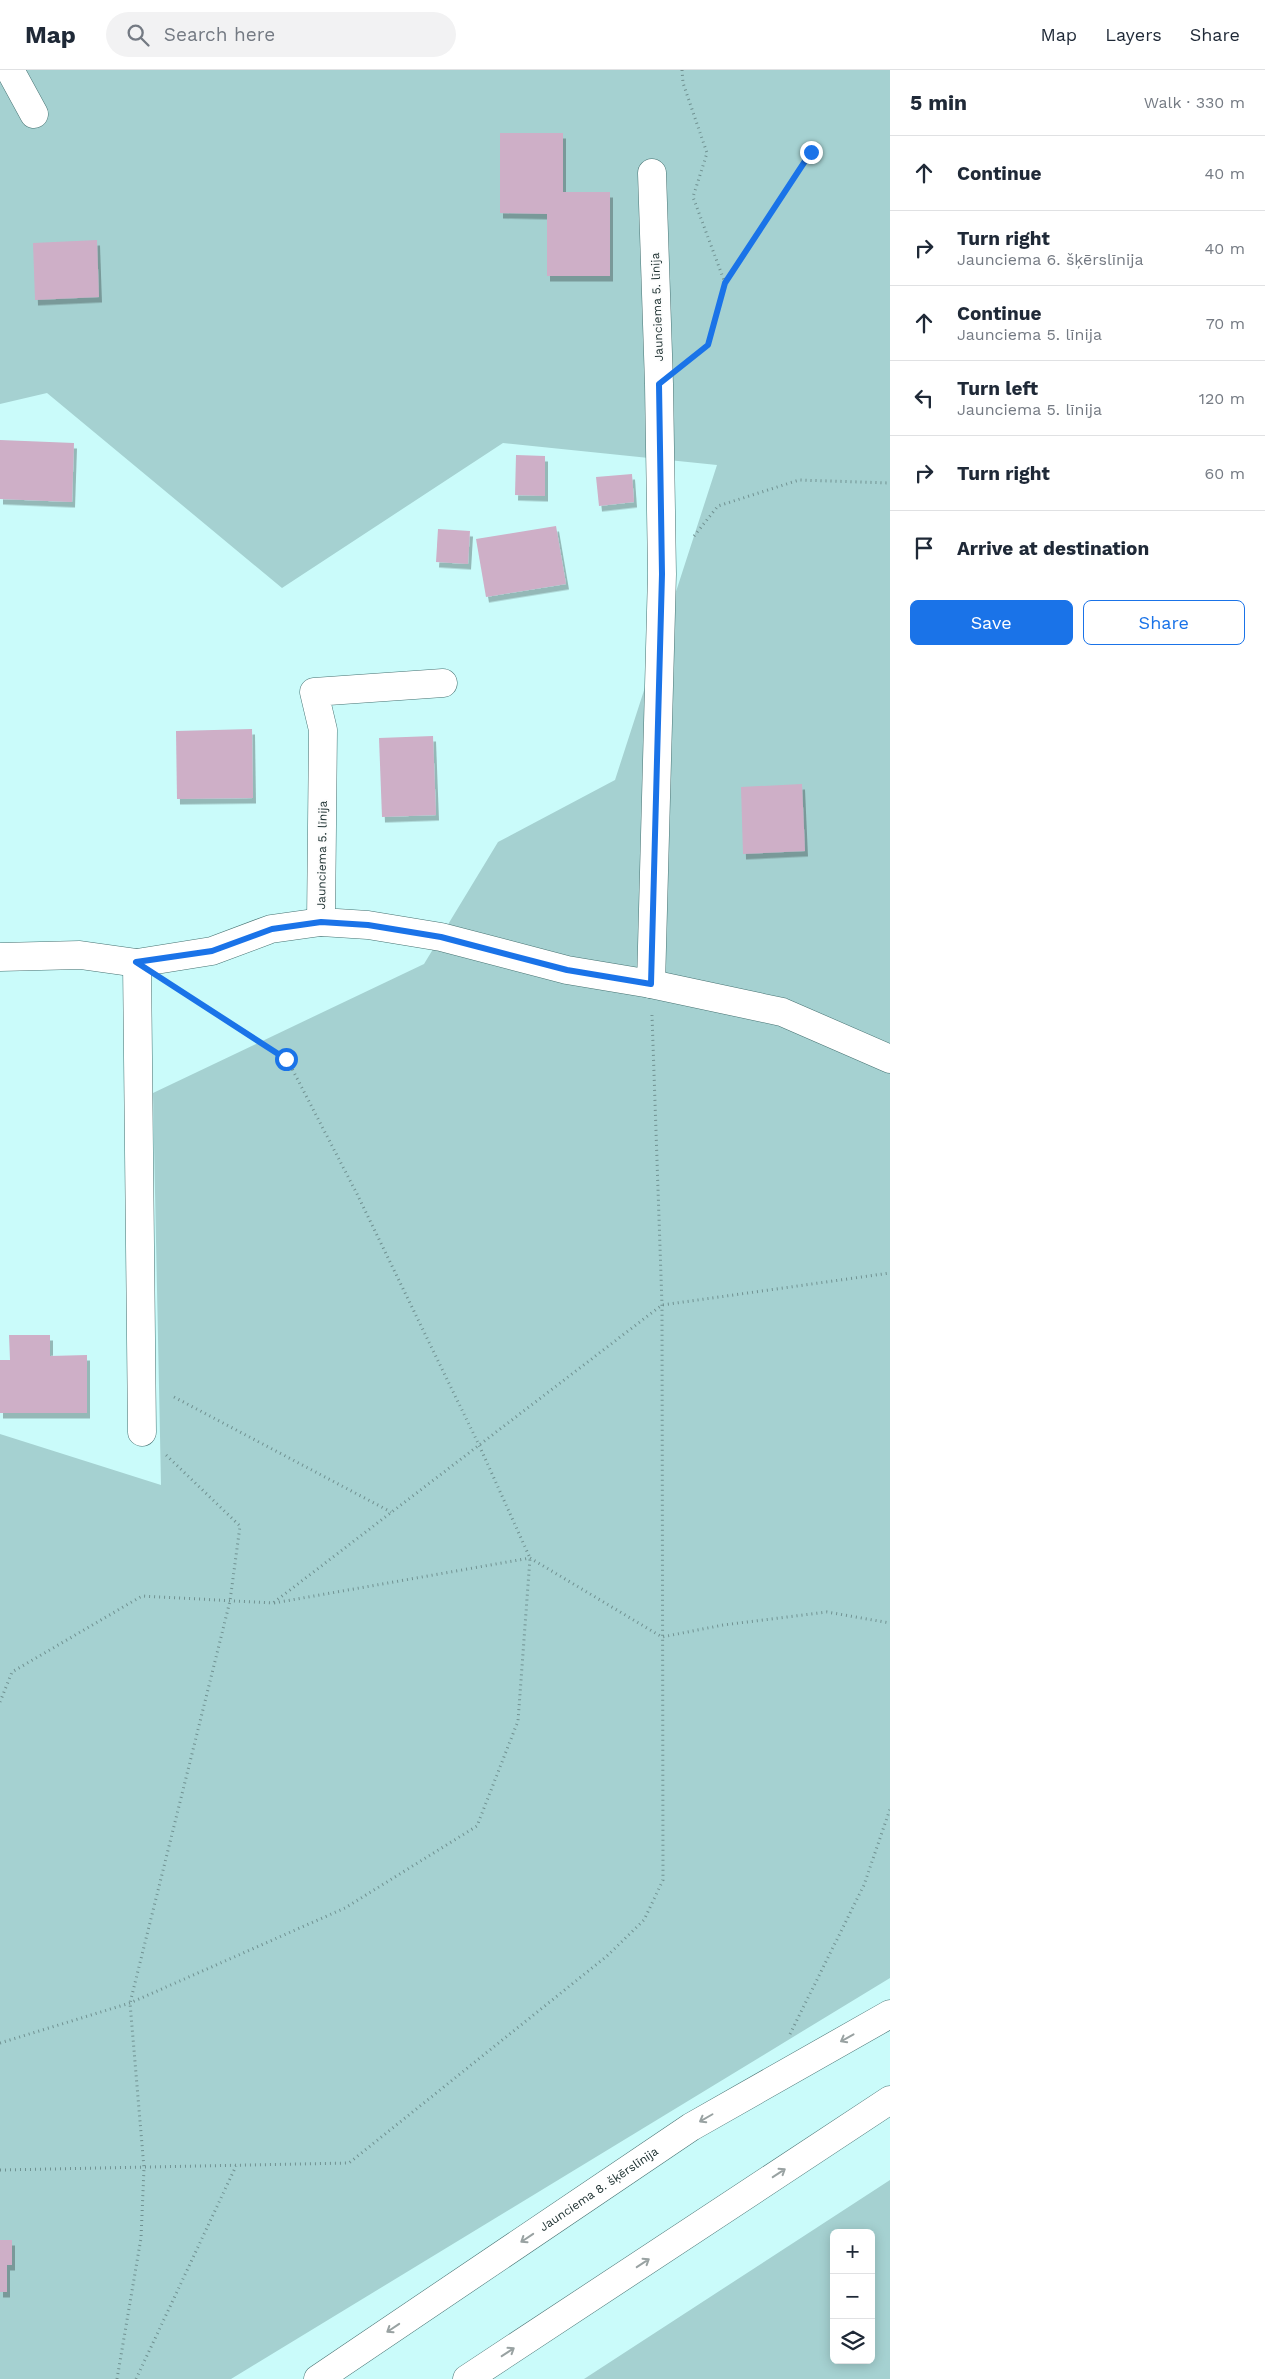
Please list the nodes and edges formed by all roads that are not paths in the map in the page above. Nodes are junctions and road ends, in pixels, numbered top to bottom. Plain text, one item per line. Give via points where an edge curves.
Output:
1 (10, 70) edge
2 (34, 114) dead end
3 (652, 173) dead end
4 (442, 683) dead end
5 (321, 922) junction
6 (0, 957) edge
7 (136, 962) junction
8 (651, 984) junction
9 (890, 1060) edge
10 (142, 1432) road end
11 (890, 2014) edge
12 (890, 2100) edge
13 (318, 2379) edge
14 (467, 2379) edge

1 - 2 street
3 - 8 street, Jaunciema 5. līnija via 662,574
4 - 5 street, Jaunciema 5. līnija via 314,692 324,730
5 - 7 street via 272,929 212,951
5 - 8 street, Jaunciema 5. līnija via 368,925 441,937 567,970
6 - 7 street via 80,955
7 - 10 street
8 - 9 street via 782,1012
11 -> 13 street, Jaunciema 8. šķērslīnija via 691,2127
14 -> 12 street

